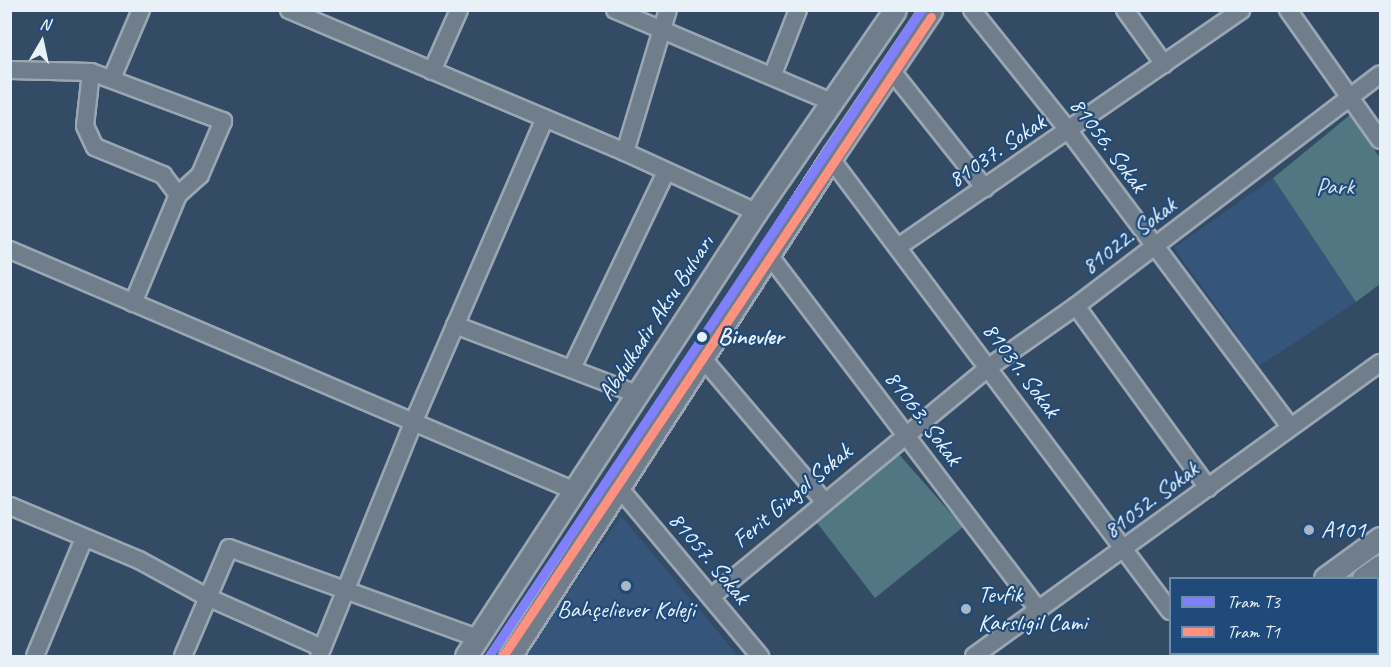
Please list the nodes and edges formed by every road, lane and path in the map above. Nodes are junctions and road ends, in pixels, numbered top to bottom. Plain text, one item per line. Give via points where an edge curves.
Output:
1 (141, 10) edge
2 (289, 10) edge
3 (459, 10) edge
4 (615, 10) edge
5 (668, 10) edge
6 (798, 10) edge
7 (895, 10) edge
8 (931, 10) edge
9 (972, 10) edge
10 (1125, 10) edge
11 (1241, 10) edge
12 (1288, 10) edge
13 (660, 29) junction
14 (1164, 64) junction
15 (891, 69) junction
16 (10, 70) edge
17 (432, 71) junction
18 (91, 72) junction
19 (773, 74) junction
20 (1380, 74) edge
21 (112, 78) junction
22 (1351, 98) junction
23 (834, 103) junction
24 (545, 118) junction
25 (1069, 131) junction
26 (1380, 140) edge
27 (625, 152) junction
28 (831, 159) junction
29 (666, 172) junction
30 (985, 188) junction
31 (178, 195) junction
32 (756, 212) junction
33 (1155, 246) junction
34 (898, 247) junction
35 (10, 250) edge
36 (769, 255) junction
37 (133, 303) junction
38 (1076, 306) junction
39 (455, 325) junction
40 (704, 360) junction
41 (1380, 363) edge
42 (989, 367) junction
43 (572, 369) junction
44 (637, 394) junction
45 (413, 423) junction
46 (1290, 426) junction
47 (905, 433) junction
48 (1208, 488) junction
49 (621, 490) junction
50 (575, 491) junction
51 (823, 500) junction
52 (10, 506) edge
53 (84, 538) junction
54 (1380, 538) edge
55 (1124, 551) junction
56 (1380, 566) edge
57 (1328, 577) edge
58 (1366, 577) edge
59 (346, 591) junction
60 (206, 596) junction
61 (711, 597) junction
62 (1038, 610) junction
63 (1169, 610) edge
64 (478, 638) junction
65 (321, 652) edge
66 (35, 657) edge
67 (183, 657) edge
68 (466, 657) edge
69 (510, 657) edge
70 (760, 657) edge
71 (975, 657) edge

1 - 21 street
2 - 17 street
3 - 17 street
4 - 13 street
5 - 13 street
6 - 19 street
7 - 23 main road, Abdulkadir Aksu Bulvarı
8 - 15 main road
9 - 25 street, 81056. Sokak
10 - 14 street
11 - 14 street, 81037. Sokak
12 - 22 street
13 - 19 street
13 - 27 street
14 - 25 street, 81037. Sokak
15 - 28 main road
15 - 30 street
16 - 18 street
17 - 24 street
18 - 21 street
18 - 31 street via 85,126 95,147 163,175
19 - 23 street
20 - 22 street, 81022. Sokak
21 - 31 street via 223,121 200,175
22 - 26 street
22 - 33 street, 81022. Sokak
23 - 32 main road, Abdulkadir Aksu Bulvarı
24 - 27 street
24 - 39 street
25 - 30 street, 81037. Sokak
25 - 33 street, 81056. Sokak
27 - 29 street
28 - 34 street, 81031. Sokak
28 - 36 main road
29 - 32 street
29 - 43 street
30 - 34 street, 81037. Sokak
31 - 37 street
32 - 44 main road, Abdulkadir Aksu Bulvarı
33 - 38 street, 81022. Sokak
33 - 46 street, 81056. Sokak
34 - 42 street, 81031. Sokak
35 - 37 street
36 - 40 main road
36 - 47 street, 81063. Sokak
37 - 45 street
38 - 42 street, 81022. Sokak
38 - 48 street
39 - 43 street
39 - 45 street
40 - 49 main road
40 - 51 street
41 - 46 street, 81052. Sokak
42 - 47 street, 81022. Sokak
42 - 55 street, 81031. Sokak
43 - 44 street
44 - 50 main road, Abdulkadir Aksu Bulvarı
45 - 50 street
45 - 59 street
46 - 48 street, 81052. Sokak
47 - 51 street, Ferit Gingol Sokak
47 - 62 street, 81063. Sokak
48 - 55 street, 81052. Sokak
49 - 61 street, 81057. Sokak
49 - 69 main road
50 - 64 main road, Abdulkadir Aksu Bulvarı
51 - 61 street, Ferit Gingol Sokak
52 - 53 street
53 - 60 street via 139,560
53 - 66 street
54 - 57 main road
55 - 62 street, 81052. Sokak
55 - 63 street, 81031. Sokak
56 - 58 main road
59 - 60 street via 229,548
59 - 64 street
59 - 65 street
60 - 65 street
60 - 67 street
61 - 70 street, 81057. Sokak
62 - 71 street, 81052. Sokak
64 - 68 main road, Abdulkadir Aksu Bulvarı

